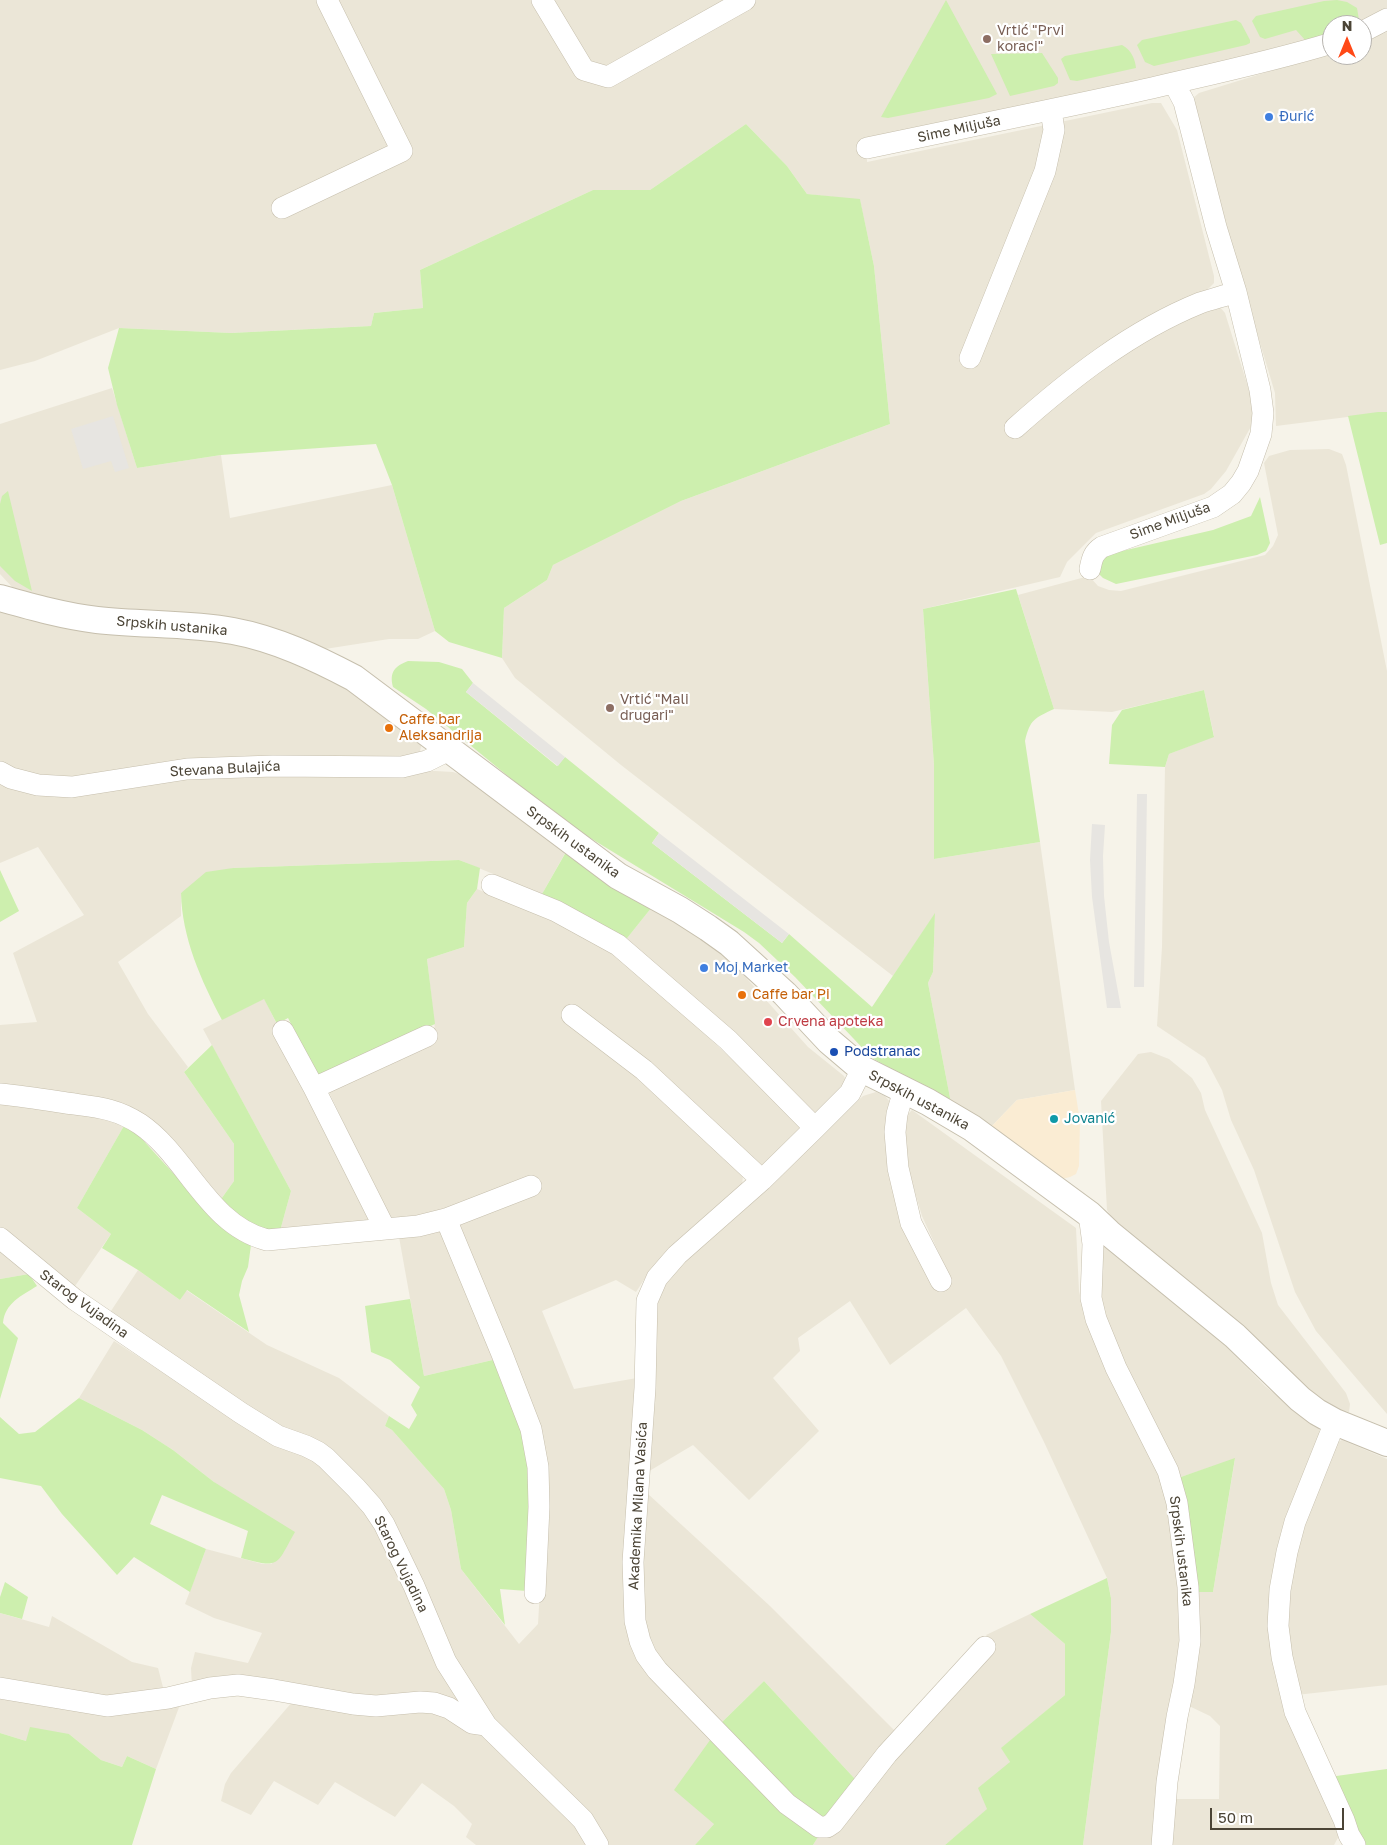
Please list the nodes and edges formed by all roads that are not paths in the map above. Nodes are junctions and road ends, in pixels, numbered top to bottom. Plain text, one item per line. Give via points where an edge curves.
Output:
1 (327, 0) edge
2 (542, 0) edge
3 (733, 3) edge
4 (1387, 19) edge
5 (1372, 27) edge
6 (1322, 46) edge
7 (1174, 83) junction
8 (1051, 110) junction
9 (867, 148) dead end
10 (282, 208) dead end
11 (1236, 292) junction
12 (970, 358) dead end
13 (1015, 428) dead end
14 (1090, 570) dead end
15 (2, 597) edge
16 (449, 750) junction
17 (0, 772) edge
18 (492, 885) dead end
19 (572, 1015) dead end
20 (283, 1031) dead end
21 (427, 1036) dead end
22 (862, 1069) junction
23 (314, 1088) junction
24 (904, 1090) junction
25 (0, 1094) edge
26 (815, 1128) junction
27 (762, 1180) junction
28 (531, 1186) dead end
29 (1089, 1214) junction
30 (446, 1219) junction
31 (384, 1229) junction
32 (0, 1238) edge
33 (941, 1281) dead end
34 (1335, 1422) junction
35 (1387, 1443) edge
36 (535, 1593) dead end
37 (985, 1647) dead end
38 (0, 1688) edge
39 (486, 1725) junction
40 (1348, 1842) edge
41 (598, 1845) edge
42 (1162, 1845) edge

1 - 10 street via 402,151
2 - 3 street via 584,70 608,77
4 - 5 street
6 - 7 street, Sime Miljuša
7 - 8 street, Sime Miljuša
7 - 11 street, Sime Miljuša via 1184,102
8 - 9 street, Sime Miljuša
8 - 12 street via 1054,130 1045,171
11 - 13 street via 1201,303 1162,321 1109,353 1054,393
11 - 14 street, Sime Miljuša via 1263,413 1261,434 1248,471 1232,494 1213,507 1102,546 1092,558
15 - 16 street, Srpskih ustanika via 75,617 207,628 267,641 354,678
16 - 17 street, Stevana Bulajića via 426,761 402,767 187,769 72,787 38,785
16 - 22 street, Srpskih ustanika via 618,876 687,914 729,943
18 - 26 street via 556,911 618,945 728,1040
19 - 27 street via 644,1070
20 - 23 street
21 - 23 street
22 - 24 street, Srpskih ustanika
22 - 26 street, Akademika Milana Vasića via 850,1092
23 - 31 street
24 - 29 street, Srpskih ustanika via 972,1128
24 - 33 street via 894,1132 901,1187 911,1223
25 - 31 street via 99,1106 140,1124 224,1215 252,1236 267,1240
26 - 27 street, Akademika Milana Vasića
27 - 37 street, Akademika Milana Vasića via 677,1255 657,1278 648,1301 633,1562 635,1621 646,1655 673,1688 787,1804 823,1827 833,1823 887,1754
28 - 30 street
29 - 34 street, Srpskih ustanika via 1235,1336 1300,1399
29 - 42 street, Srpskih ustanika via 1093,1244 1091,1298 1096,1319 1116,1368 1168,1470 1177,1503 1187,1578 1190,1641 1167,1782
30 - 31 street
30 - 36 street via 530,1429 538,1467 540,1507
32 - 39 street, Starog Vujadina via 74,1299 254,1422 326,1458 372,1506 384,1524 446,1662
34 - 35 street, Srpskih ustanika
34 - 40 street via 1295,1522 1280,1590 1278,1626 1295,1712 1344,1820
38 - 39 street via 107,1706 238,1685 353,1704 434,1703 449,1708 472,1723
39 - 41 street, Starog Vujadina via 576,1813

